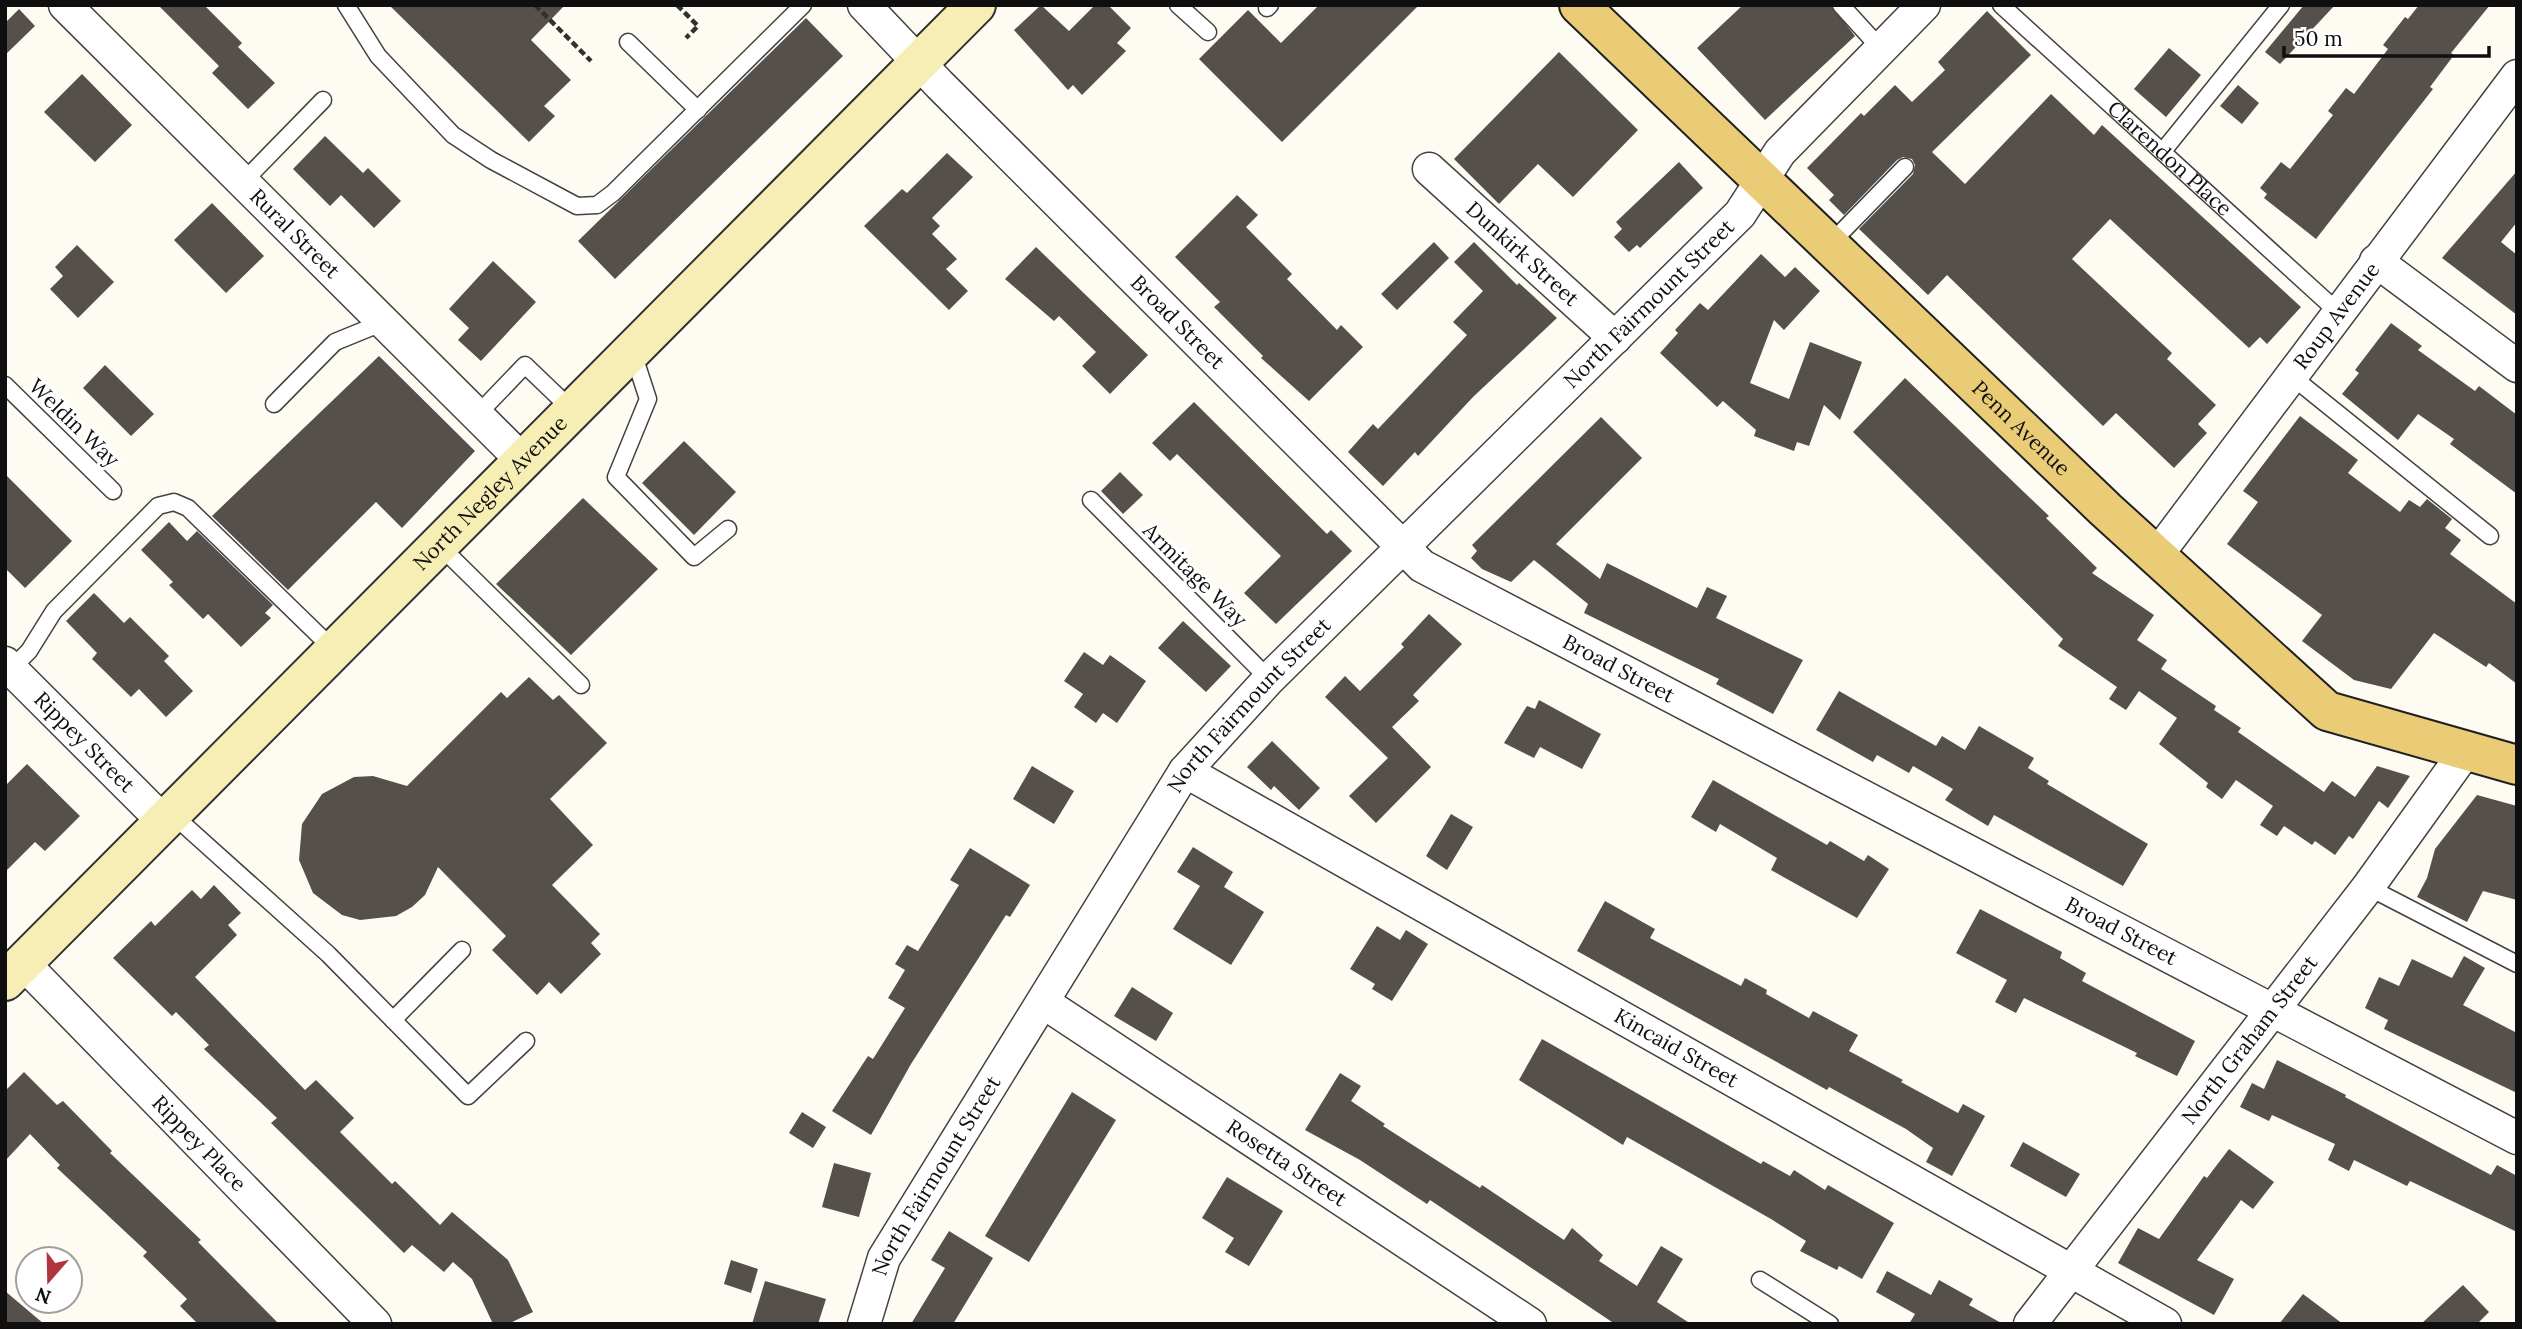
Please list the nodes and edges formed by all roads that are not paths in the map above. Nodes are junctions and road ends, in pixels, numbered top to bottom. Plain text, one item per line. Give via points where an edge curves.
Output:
1 (65, 5) edge
2 (346, 5) edge
3 (803, 5) edge
4 (864, 5) edge
5 (976, 5) edge
6 (1178, 5) edge
7 (1579, 5) edge
8 (1841, 5) edge
9 (1924, 5) edge
10 (2001, 5) edge
11 (2281, 5) edge
12 (1208, 32) dead end
13 (628, 42) dead end
14 (1881, 48) junction
15 (920, 61) junction
16 (2517, 76) edge
17 (323, 100) dead end
18 (698, 110) junction
19 (2163, 151) junction
20 (1905, 167) dead end
21 (1429, 169) dead end
22 (243, 182) junction
23 (1760, 182) junction
24 (1828, 246) junction
25 (2376, 261) junction
26 (2338, 312) junction
27 (384, 322) junction
28 (1615, 338) junction
29 (632, 351) junction
30 (2517, 366) edge
31 (2290, 375) junction
32 (5, 385) edge
33 (274, 404) dead end
34 (573, 411) junction
35 (477, 415) junction
36 (523, 461) junction
37 (113, 491) dead end
38 (1091, 500) dead end
39 (728, 529) dead end
40 (2490, 536) dead end
41 (439, 545) junction
42 (1402, 547) junction
43 (2157, 555) junction
44 (334, 650) junction
45 (8, 666) edge
46 (1269, 678) junction
47 (581, 685) dead end
48 (2465, 752) junction
49 (2517, 765) edge
50 (1185, 771) junction
51 (168, 818) junction
52 (2368, 887) junction
53 (462, 950) dead end
54 (2517, 964) edge
55 (14, 972) edge
56 (1043, 1002) junction
57 (2272, 1008) junction
58 (393, 1020) junction
59 (526, 1041) dead end
60 (2517, 1138) edge
61 (2071, 1270) junction
62 (1760, 1280) dead end
63 (375, 1324) edge
64 (864, 1324) edge
65 (1530, 1324) edge
66 (1830, 1324) edge
67 (2030, 1324) edge
68 (2165, 1324) edge

1 - 22 street, Rural Street
2 - 18 lane via 378,56 453,135 577,206 597,205 613,193
3 - 18 lane
4 - 15 street, Broad Street
5 - 15 main road, North Negley Avenue
6 - 12 lane
7 - 23 main road, Penn Avenue
8 - 14 lane
9 - 14 street, North Fairmount Street
10 - 19 lane, Clarendon Place
11 - 19 lane
13 - 18 lane
14 - 23 street, North Fairmount Street via 1780,152
15 - 29 main road, North Negley Avenue
15 - 42 street, Broad Street
16 - 25 street, Roup Avenue
17 - 22 lane
19 - 26 lane, Clarendon Place
20 - 24 lane
21 - 28 street, Dunkirk Street
22 - 27 street, Rural Street
23 - 24 main road, Penn Avenue
23 - 28 street, North Fairmount Street via 1740,214
24 - 43 main road, Penn Avenue
25 - 26 street, Roup Avenue
25 - 30 street
26 - 31 street, Roup Avenue
27 - 33 lane via 335,342
27 - 35 street, Rural Street
28 - 42 street, North Fairmount Street
29 - 34 main road, North Negley Avenue
29 - 39 lane via 648,399 617,477 694,557
31 - 40 lane
31 - 43 street, Roup Avenue
32 - 37 lane, Weldin Way
34 - 35 lane via 526,365
34 - 36 main road, North Negley Avenue
35 - 36 street, Rural Street
36 - 41 main road, North Negley Avenue
38 - 46 lane, Armitage Way
41 - 44 main road, North Negley Avenue
41 - 47 lane
42 - 46 street, North Fairmount Street
42 - 57 street, Broad Street via 1434,573
43 - 48 main road, Penn Avenue via 2327,711
44 - 45 lane via 188,508 174,502 158,506 54,611 29,651
44 - 51 main road, North Negley Avenue
45 - 51 street, Rippey Street
46 - 50 street, North Fairmount Street
48 - 49 main road, Penn Avenue
48 - 52 street, North Graham Street
50 - 56 street, North Fairmount Street
50 - 61 street, Kincaid Street
51 - 55 main road, North Negley Avenue
51 - 58 lane via 328,954
52 - 54 lane
52 - 57 street, North Graham Street
53 - 58 lane
55 - 63 street, Rippey Place
56 - 64 street, North Fairmount Street via 884,1258
56 - 65 street, Rosetta Street
57 - 60 street, Broad Street
57 - 61 street, North Graham Street
58 - 59 lane via 468,1096
61 - 67 street, North Graham Street
61 - 68 street, Kincaid Street
62 - 66 lane

